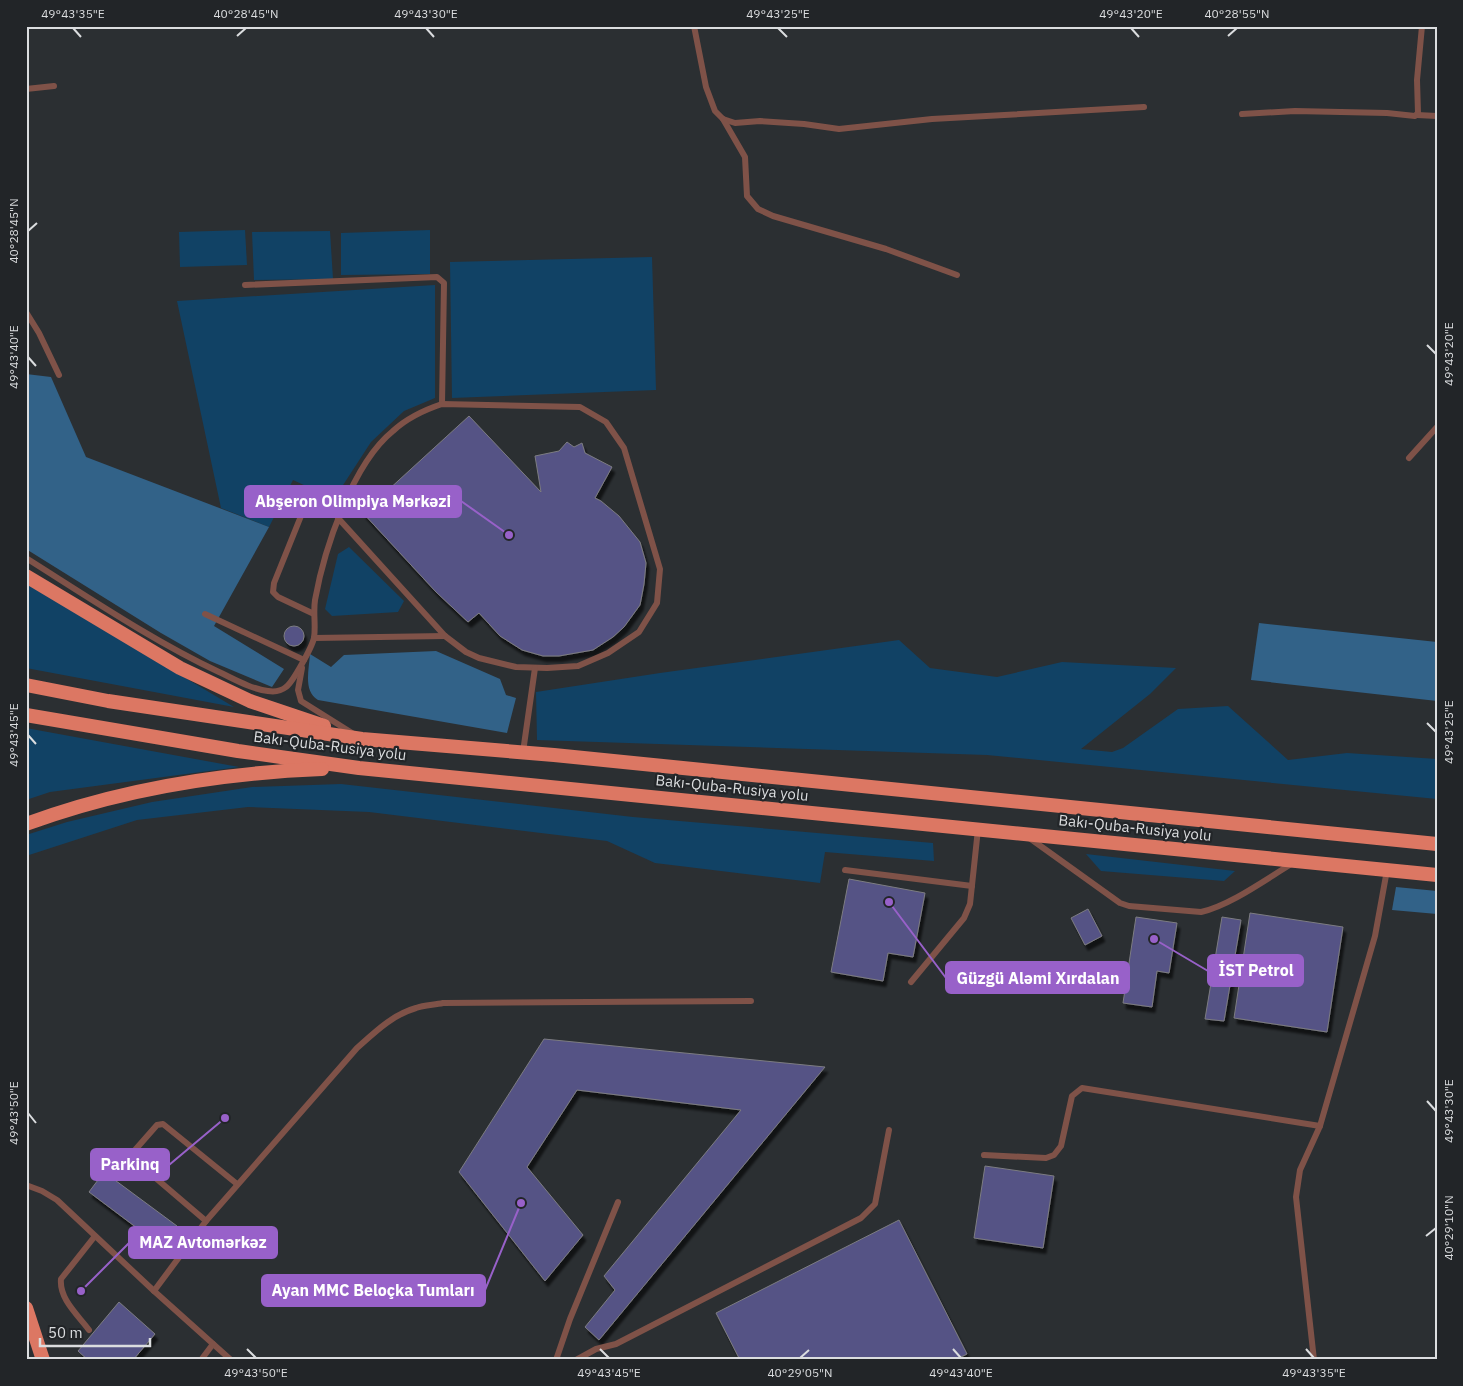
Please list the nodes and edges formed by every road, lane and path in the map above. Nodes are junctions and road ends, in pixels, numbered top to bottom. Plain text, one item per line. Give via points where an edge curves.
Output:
1 (694, 26) edge
2 (1422, 26) edge
3 (54, 86) dead end
4 (26, 89) edge
5 (1144, 107) dead end
6 (1242, 114) dead end
7 (1417, 115) junction
8 (1437, 116) edge
9 (723, 119) junction
10 (957, 275) dead end
11 (245, 285) dead end
12 (26, 312) edge
13 (59, 375) dead end
14 (442, 404) junction
15 (1437, 427) edge
16 (1409, 458) dead end
17 (301, 516) dead end
18 (338, 518) junction
19 (26, 558) edge
20 (26, 576) edge
21 (205, 614) dead end
22 (314, 614) junction
23 (445, 636) junction
24 (314, 638) junction
25 (304, 660) junction
26 (535, 668) junction
27 (26, 685) edge
28 (26, 716) edge
29 (362, 739) junction
30 (523, 752) junction
31 (359, 768) junction
32 (26, 824) edge
33 (978, 829) junction
34 (1023, 833) junction
35 (1437, 844) edge
36 (1297, 860) junction
37 (845, 870) dead end
38 (1387, 870) junction
39 (1437, 874) edge
40 (972, 886) junction
41 (911, 982) dead end
42 (751, 1001) dead end
43 (1320, 1126) junction
44 (890, 1130) dead end
45 (984, 1155) dead end
46 (237, 1184) junction
47 (26, 1185) edge
48 (618, 1202) dead end
49 (206, 1221) junction
50 (95, 1236) junction
51 (154, 1291) junction
52 (26, 1308) edge
53 (89, 1330) dead end
54 (214, 1344) junction
55 (43, 1360) edge
56 (201, 1360) edge
57 (231, 1360) edge
58 (556, 1360) edge
59 (576, 1360) edge
60 (1314, 1360) edge

1 - 9 lane via 706,87 715,111
2 - 7 lane
3 - 4 lane
5 - 9 lane via 932,119 839,129 760,121 735,123
6 - 7 lane via 1295,111
7 - 8 lane
9 - 10 lane via 745,157 747,196 758,209 886,248
11 - 14 lane via 437,277 444,283
12 - 13 lane
14 - 18 lane via 407,421 378,445 356,479
14 - 26 lane via 580,407 606,422 624,448 660,569 657,603 639,632 608,654 578,666
15 - 16 lane
17 - 22 lane via 273,592
18 - 22 lane via 320,576
18 - 23 lane
19 - 25 lane via 183,654 245,684 275,692 285,688
20 - 29 highway via 203,680 250,701
21 - 25 lane
22 - 24 lane
23 - 24 lane
23 - 26 lane via 479,658
24 - 25 lane
25 - 29 lane via 298,690 301,702
26 - 30 lane
27 - 29 highway, Bakı-Quba-Rusiya yolu
28 - 31 highway, Bakı-Quba-Rusiya yolu
29 - 30 highway, Bakı-Quba-Rusiya yolu
30 - 35 highway, Bakı-Quba-Rusiya yolu
31 - 32 highway via 244,774 181,783 84,805
31 - 33 highway, Bakı-Quba-Rusiya yolu
33 - 34 highway, Bakı-Quba-Rusiya yolu
33 - 40 lane
34 - 36 highway, Bakı-Quba-Rusiya yolu
34 - 36 lane via 1120,903 1129,906 1211,910
36 - 38 highway, Bakı-Quba-Rusiya yolu
37 - 40 lane
38 - 39 highway, Bakı-Quba-Rusiya yolu
38 - 43 lane via 1375,936
40 - 41 lane via 964,918
42 - 46 lane via 443,1003 417,1007 394,1017 357,1048
43 - 45 lane via 1082,1088 1072,1096 1061,1146 1054,1155 1046,1158
43 - 60 lane via 1300,1170 1296,1197
44 - 59 lane via 875,1204 861,1218 616,1344 596,1349
46 - 49 lane
46 - 49 lane via 163,1124 156,1125 134,1150 138,1163
47 - 50 lane via 58,1200
48 - 58 lane
49 - 51 lane
50 - 51 lane
50 - 53 lane via 61,1279 60,1287
51 - 54 lane
52 - 55 highway
54 - 56 lane
54 - 57 lane

